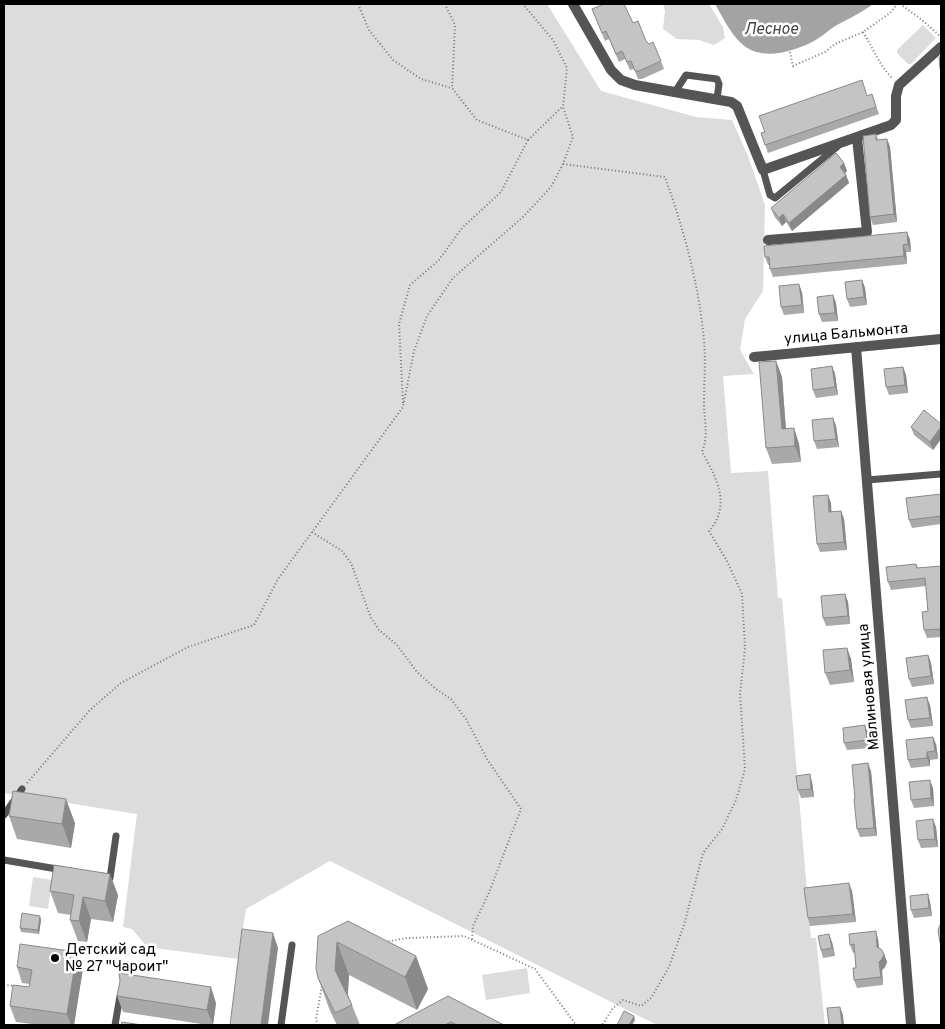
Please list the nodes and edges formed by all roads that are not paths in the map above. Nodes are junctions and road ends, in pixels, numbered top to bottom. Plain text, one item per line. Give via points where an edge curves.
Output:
1 (573, 4) edge
2 (941, 47) edge
3 (675, 92) junction
4 (716, 99) junction
5 (857, 138) junction
6 (840, 144) junction
7 (763, 170) junction
8 (768, 240) dead end
9 (941, 339) edge
10 (856, 347) junction
11 (754, 357) dead end
12 (941, 474) edge
13 (866, 480) junction
14 (22, 789) road end
15 (4, 815) edge
16 (116, 836) dead end
17 (4, 860) edge
18 (72, 871) edge
19 (91, 874) edge
20 (292, 945) dead end
21 (120, 996) edge
22 (117, 1023) edge
23 (281, 1025) edge
24 (911, 1025) edge

1 - 3 street via 611,70 621,80
2 - 5 street via 899,85 896,120
3 - 4 street
3 - 4 lane via 686,75 717,79
4 - 7 street via 737,106
5 - 6 street
5 - 8 street via 867,232
6 - 7 street
6 - 7 lane via 777,198 770,195
9 - 10 street, улица Бальмонта
10 - 11 street, улица Бальмонта
10 - 13 street, Малиновая улица
12 - 13 lane
13 - 24 street, Малиновая улица
14 - 15 lane
16 - 19 lane via 110,878
17 - 18 lane
20 - 23 lane
21 - 22 lane

